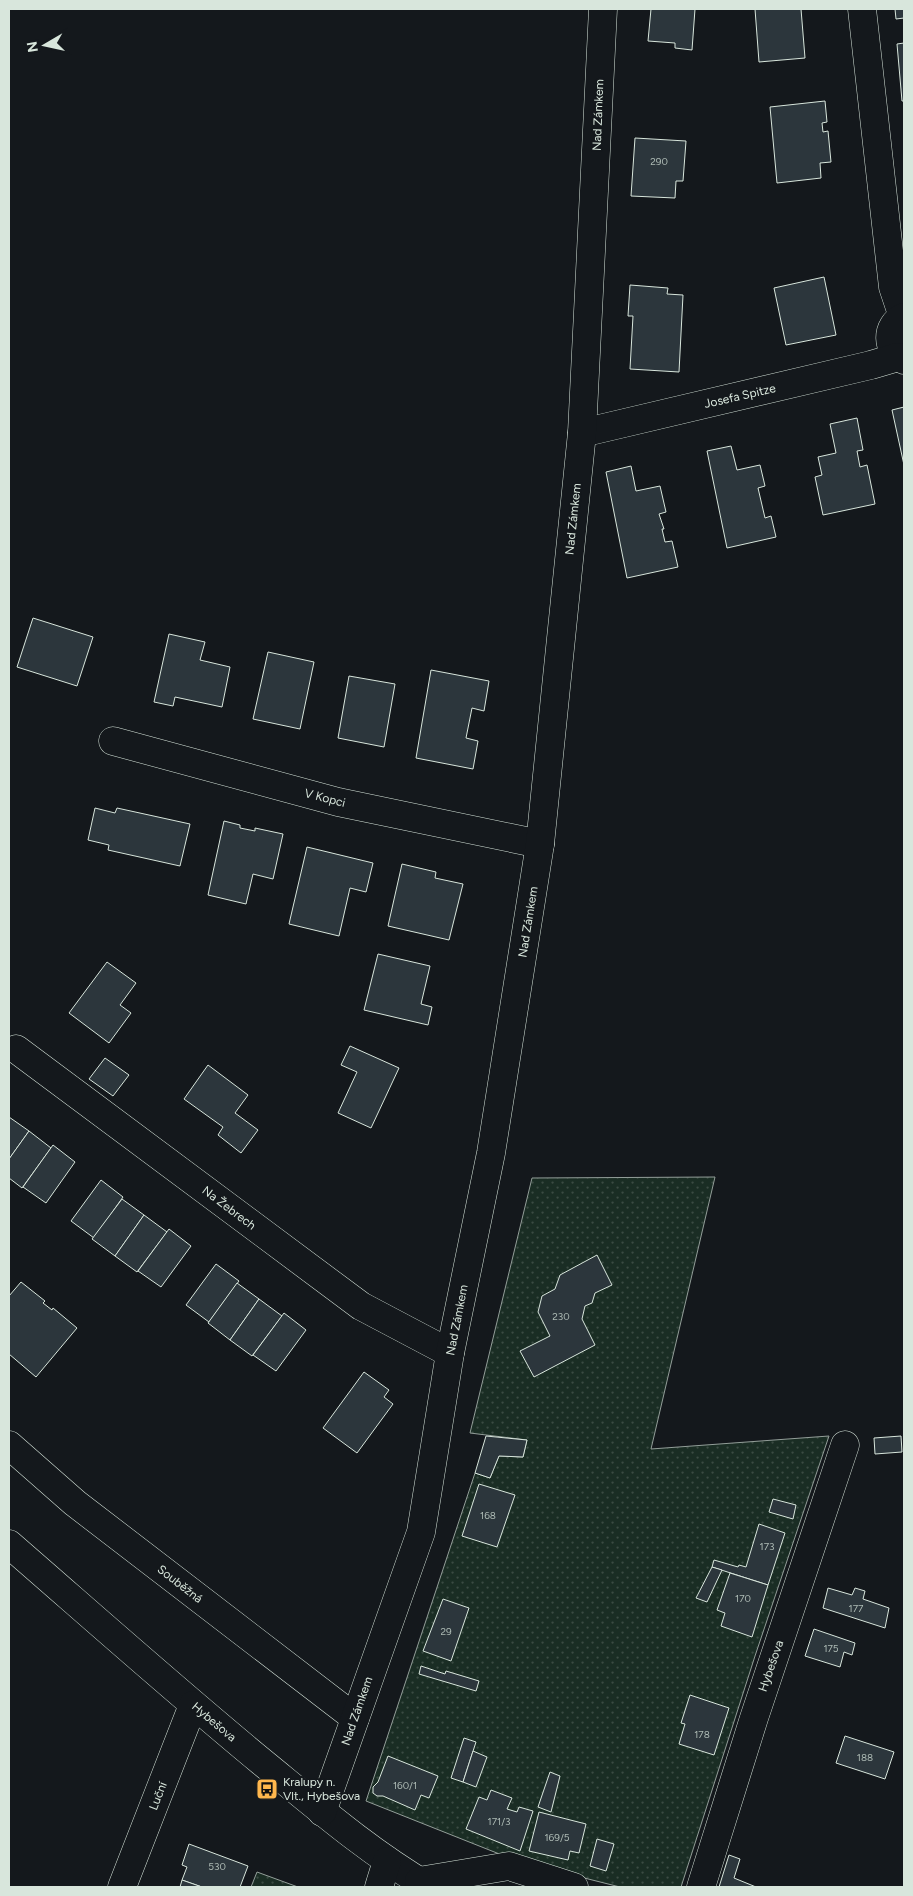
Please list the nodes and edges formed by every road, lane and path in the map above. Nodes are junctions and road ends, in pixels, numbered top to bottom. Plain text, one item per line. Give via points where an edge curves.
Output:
1 (603, 9) edge
2 (862, 9) edge
3 (904, 317) edge
4 (901, 358) edge
5 (582, 433) junction
6 (113, 741) dead end
7 (540, 844) junction
8 (16, 1049) dead end
9 (450, 1353) junction
10 (9, 1445) edge
11 (845, 1445) dead end
12 (9, 1544) edge
13 (193, 1705) junction
14 (355, 1718) junction
15 (322, 1812) junction
16 (387, 1860) junction
17 (424, 1884) edge
18 (122, 1887) edge
19 (379, 1887) edge
20 (574, 1887) edge
21 (701, 1887) edge

1 - 5 street, Nad Zámkem
2 - 3 street via 893,288
3 - 4 street via 897,320 890,332 890,345
4 - 5 street, Josefa Spitze
5 - 7 street, Nad Zámkem
6 - 7 street, V Kopci via 338,802
7 - 9 street, Nad Zámkem via 491,1153
8 - 9 street, Na Žebrech via 361,1306
9 - 14 street, Nad Zámkem via 421,1532
10 - 14 street, Souběžná via 75,1503
11 - 21 street, Hybešova
12 - 13 street, Hybešova
13 - 15 street, Hybešova
13 - 18 street, Luční
14 - 15 street, Nad Zámkem
15 - 16 street, Hybešova
16 - 17 street, Hybešova
16 - 19 street
17 - 20 street via 509,1866

